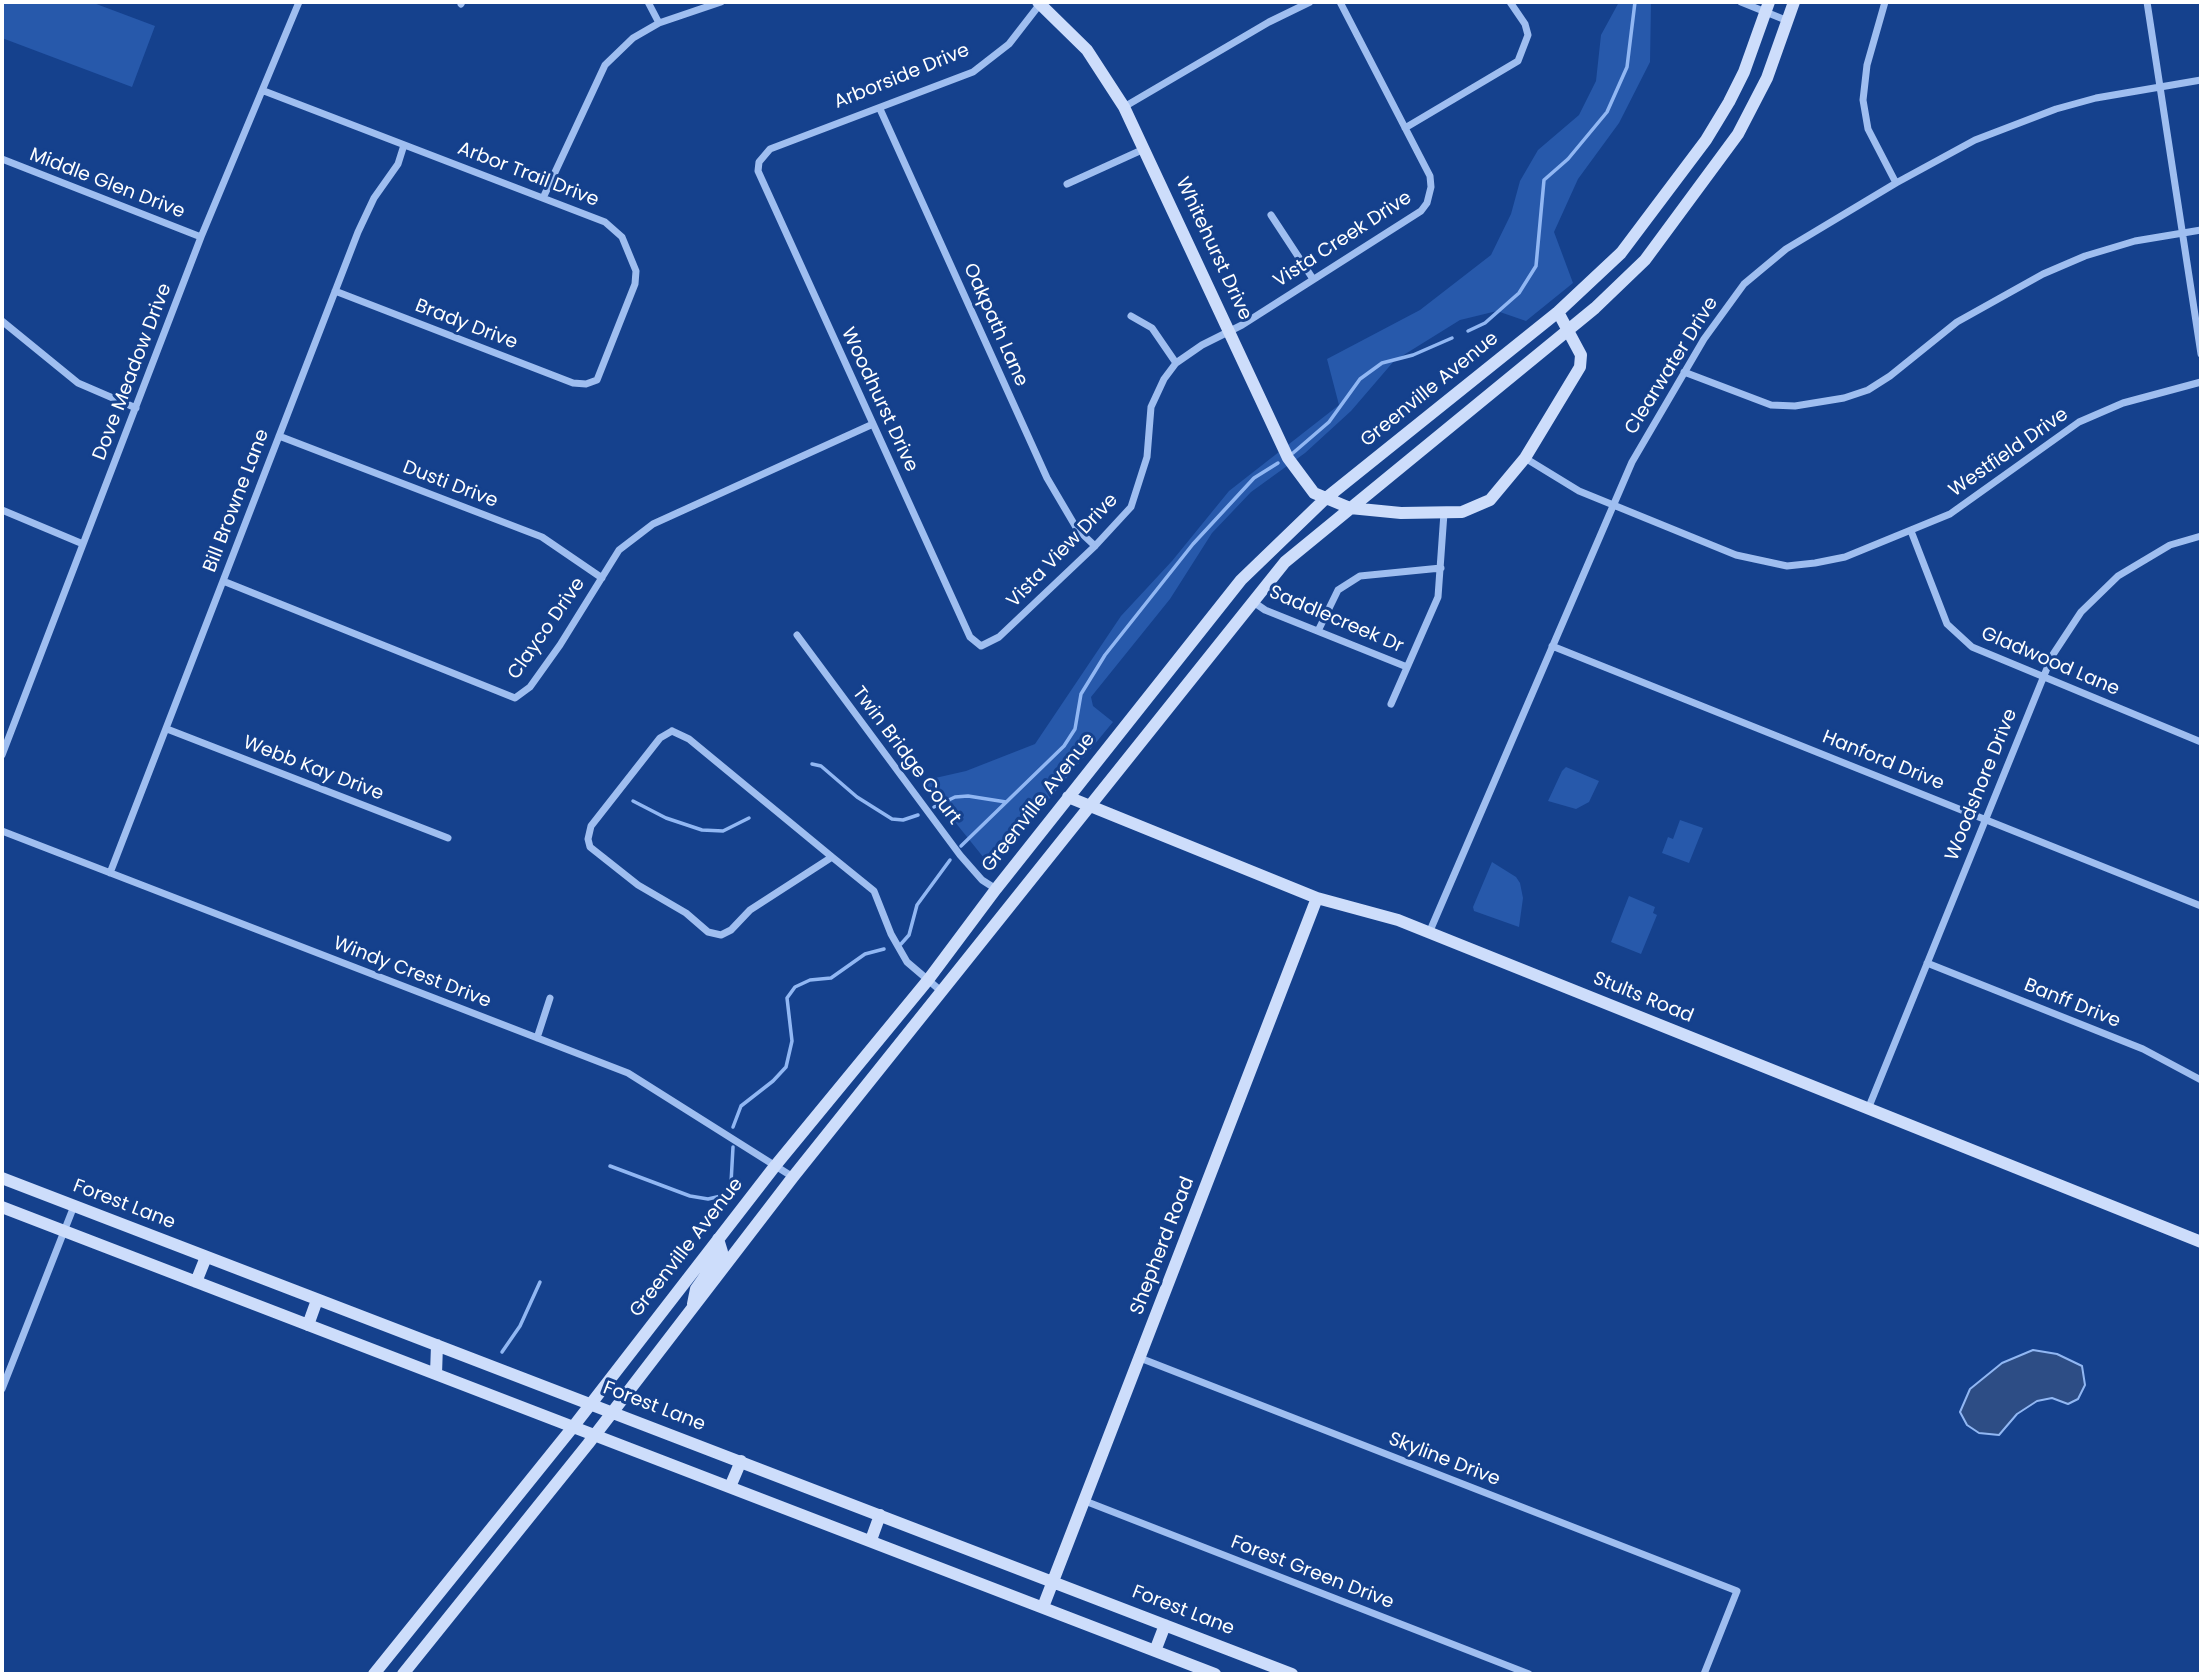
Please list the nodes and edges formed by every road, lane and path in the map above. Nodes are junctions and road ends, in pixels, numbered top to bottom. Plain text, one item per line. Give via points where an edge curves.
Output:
1 (299, 2) edge
2 (648, 2) edge
3 (721, 2) edge
4 (1040, 2) edge
5 (1310, 2) edge
6 (1340, 2) edge
7 (1510, 2) edge
8 (1741, 2) edge
9 (1794, 2) edge
10 (1885, 2) edge
11 (2147, 2) edge
12 (1767, 8) edge
13 (1788, 21) junction
14 (659, 23) junction
15 (2201, 80) edge
16 (2159, 85) junction
17 (264, 91) junction
18 (1124, 107) junction
19 (880, 109) junction
20 (1405, 128) junction
21 (404, 145) junction
22 (1144, 149) junction
23 (2, 159) edge
24 (759, 162) joint
25 (1896, 183) junction
26 (1067, 184) dead end
27 (543, 198) junction
28 (1271, 215) dead end
29 (2201, 230) edge
30 (2183, 232) junction
31 (201, 237) junction
32 (1313, 279) junction
33 (335, 291) junction
34 (1558, 312) junction
35 (1130, 316) dead end
36 (2, 321) edge
37 (1568, 329) junction
38 (1229, 331) junction
39 (2201, 354) edge
40 (1176, 363) junction
41 (1684, 372) junction
42 (2201, 382) edge
43 (586, 384) joint
44 (136, 408) junction
45 (873, 424) junction
46 (279, 436) junction
47 (1525, 458) junction
48 (1325, 499) junction
49 (1611, 506) junction
50 (1350, 508) junction
51 (2, 510) edge
52 (1444, 513) junction
53 (1911, 531) junction
54 (2201, 536) edge
55 (83, 544) junction
56 (1095, 547) junction
57 (1441, 568) junction
58 (602, 578) junction
59 (223, 581) junction
60 (1252, 601) junction
61 (1318, 631) junction
62 (797, 635) dead end
63 (981, 646) joint
64 (1552, 646) junction
65 (1407, 667) junction
66 (2042, 678) junction
67 (1391, 704) dead end
68 (167, 729) junction
69 (2201, 742) edge
70 (2, 755) edge
71 (1068, 797) junction
72 (1089, 805) junction
73 (1986, 819) junction
74 (2, 831) edge
75 (448, 838) dead end
76 (832, 857) junction
77 (110, 873) junction
78 (996, 889) junction
79 (1317, 898) junction
80 (2201, 906) edge
81 (1429, 933) junction
82 (1927, 963) junction
83 (928, 980) junction
84 (941, 991) junction
85 (550, 998) dead end
86 (537, 1038) junction
87 (2201, 1080) edge
88 (1868, 1108) junction
89 (775, 1166) junction
90 (793, 1177) junction
91 (2, 1178) edge
92 (74, 1206) junction
93 (2, 1207) edge
94 (64, 1231) junction
95 (2200, 1237) edge
96 (718, 1239) junction
97 (206, 1257) junction
98 (196, 1282) junction
99 (317, 1300) junction
100 (692, 1308) junction
101 (308, 1325) junction
102 (437, 1345) junction
103 (1140, 1358) junction
104 (436, 1374) junction
105 (2, 1389) edge
106 (590, 1404) junction
107 (613, 1412) junction
108 (573, 1427) junction
109 (595, 1435) junction
110 (741, 1461) junction
111 (730, 1487) junction
112 (1085, 1501) junction
113 (880, 1515) junction
114 (871, 1540) junction
115 (1053, 1582) junction
116 (428, 1607) junction
117 (1043, 1607) junction
118 (445, 1622) junction
119 (1165, 1625) junction
120 (1155, 1651) junction
121 (374, 1674) edge
122 (403, 1674) edge
123 (1215, 1674) edge
124 (1292, 1674) edge
125 (1529, 1674) edge
126 (1704, 1674) edge

1 - 17 street, Dove Meadow Drive
2 - 14 street
3 - 14 street
4 - 18 main road, Whitehurst Drive via 1087,50
4 - 19 street, Arborside Drive via 992,60
5 - 18 street
6 - 20 street, Vista Creek Drive
7 - 20 street via 1528,35 1518,61
8 - 12 street
9 - 13 main road, Greenville Avenue
10 - 25 street via 1867,65 1863,100 1871,138
11 - 16 street
12 - 13 street
12 - 34 main road, Greenville Avenue via 1744,72 1706,140 1621,253
13 - 37 main road, Greenville Avenue via 1759,96 1716,167 1634,271
14 - 27 street via 633,38 605,65
15 - 16 street, Clearwater Drive
16 - 25 street, Clearwater Drive via 2082,102 2015,124
16 - 30 street
17 - 21 street, Arbor Trail Drive
17 - 31 street, Dove Meadow Drive
18 - 22 main road, Whitehurst Drive
19 - 24 street, Arborside Drive via 770,149
19 - 56 street, Oakpath Lane via 1047,478 1077,529
20 - 32 street, Vista Creek Drive via 1430,176 1427,203
21 - 27 street, Arbor Trail Drive
21 - 33 street, Bill Browne Lane via 398,164 374,198
22 - 26 street
22 - 38 main road, Whitehurst Drive
23 - 31 street, Middle Glen Drive
24 - 45 street, Woodhurst Drive via 760,179
25 - 41 street, Clearwater Drive via 1764,266 1730,302
27 - 43 street, Arbor Trail Drive via 605,222 622,237 636,271 597,380
28 - 32 street
29 - 30 street
30 - 39 street
30 - 41 street via 2085,256 2043,275 1957,323 1868,390 1844,398 1796,407 1771,405
31 - 44 street, Dove Meadow Drive
32 - 38 street, Vista Creek Drive
33 - 43 street, Brady Drive via 573,383
33 - 46 street, Bill Browne Lane
34 - 37 main road, Whitehurst Drive
34 - 48 main road, Greenville Avenue
35 - 40 street via 1152,328
36 - 44 street via 78,383
37 - 47 main road, Whitehurst Drive via 1581,355 1580,367
37 - 50 main road, Greenville Avenue
38 - 40 street, Vista View Drive
38 - 48 main road, Whitehurst Drive via 1288,458 1306,485
40 - 56 street, Vista View Drive via 1151,407 1147,457 1136,496
41 - 49 street, Clearwater Drive
42 - 53 street, Westfield Drive via 2123,403 2080,422 1972,501
44 - 55 street, Dove Meadow Drive
45 - 58 street, Clayco Drive via 653,524 620,550
45 - 63 street, Woodhurst Drive via 970,637
46 - 58 street, Dusti Drive via 542,537
46 - 59 street, Bill Browne Lane
47 - 49 street, Westfield Drive
47 - 52 main road, Whitehurst Drive via 1490,500 1476,508
48 - 50 main road, Whitehurst Drive
48 - 71 main road, Greenville Avenue via 1241,580
49 - 53 street, Westfield Drive via 1736,555 1787,566 1845,557
49 - 64 street, Clearwater Drive
50 - 52 main road, Whitehurst Drive
50 - 60 main road, Greenville Avenue via 1299,548
51 - 55 street
52 - 57 street
53 - 66 street, Gladwood Lane via 1939,608 1959,638 1987,656
54 - 66 street, Woodshore Drive via 2154,553 2109,585 2081,612
55 - 70 street, Dove Meadow Drive
56 - 63 street, Vista View Drive via 999,637
57 - 61 street via 1360,576 1338,590
57 - 65 street via 1438,597
58 - 59 street, Clayco Drive via 530,687 515,698
59 - 68 street, Bill Browne Lane
60 - 61 street, Saddlecreek Dr
60 - 72 main road, Greenville Avenue
61 - 65 street, Saddlecreek Dr
62 - 78 street, Twin Bridge Court via 960,855
64 - 73 street, Hanford Drive
64 - 81 street, Clearwater Drive
65 - 67 street
66 - 69 street, Gladwood Lane
66 - 73 street, Woodshore Drive
68 - 75 street, Webb Kay Drive
68 - 77 street, Bill Browne Lane
71 - 72 main road, Stults Road
71 - 78 main road, Greenville Avenue
72 - 79 main road, Stults Road
72 - 84 main road, Greenville Avenue
73 - 80 street, Hanford Drive
73 - 82 street, Woodshore Drive
74 - 77 street, Windy Crest Drive
76 - 76 street via 689,739 672,731 660,738 592,826 588,839 590,847 638,885 686,913 708,932 721,935 750,910
76 - 83 street via 874,891 906,962
77 - 86 street, Windy Crest Drive
78 - 83 main road, Greenville Avenue
79 - 81 main road, Stults Road
79 - 103 main road, Shepherd Road
81 - 88 main road, Stults Road
82 - 87 street, Banff Drive via 2143,1049
82 - 88 street, Woodshore Drive
83 - 84 street
83 - 89 main road, Greenville Avenue
84 - 90 main road, Greenville Avenue
85 - 86 street
86 - 89 street, Windy Crest Drive via 628,1073
88 - 95 main road, Stults Road
89 - 90 street, Windy Crest Drive
89 - 96 main road, Greenville Avenue
90 - 100 main road, Greenville Avenue
91 - 92 main road, Forest Lane
92 - 94 street
92 - 97 main road, Forest Lane
93 - 94 main road
94 - 98 main road
94 - 105 street
96 - 100 main road via 722,1252 696,1289
96 - 106 main road, Greenville Avenue
97 - 98 main road
97 - 99 main road, Forest Lane
98 - 101 main road
99 - 101 main road
99 - 102 main road, Forest Lane
100 - 107 main road, Greenville Avenue
101 - 104 main road
102 - 104 main road
102 - 106 main road, Forest Lane
103 - 112 main road, Shepherd Road
103 - 126 street, Skyline Drive via 1737,1591
104 - 108 main road
106 - 107 main road, Forest Lane
106 - 108 main road, Greenville Avenue
107 - 109 main road, Greenville Avenue
107 - 110 main road, Forest Lane
108 - 109 main road
108 - 116 main road, Greenville Avenue
109 - 111 main road
109 - 118 main road, Greenville Avenue
110 - 111 main road
110 - 113 main road, Forest Lane
111 - 114 main road
112 - 115 main road, Shepherd Road
112 - 125 street, Forest Green Drive
113 - 114 main road
113 - 115 main road, Forest Lane
114 - 117 main road
115 - 117 main road, Shepherd Road
115 - 119 main road, Forest Lane
116 - 118 main road
116 - 121 main road, Greenville Avenue
117 - 120 main road
118 - 122 main road, Greenville Avenue
119 - 120 main road
119 - 124 main road, Forest Lane
120 - 123 main road

